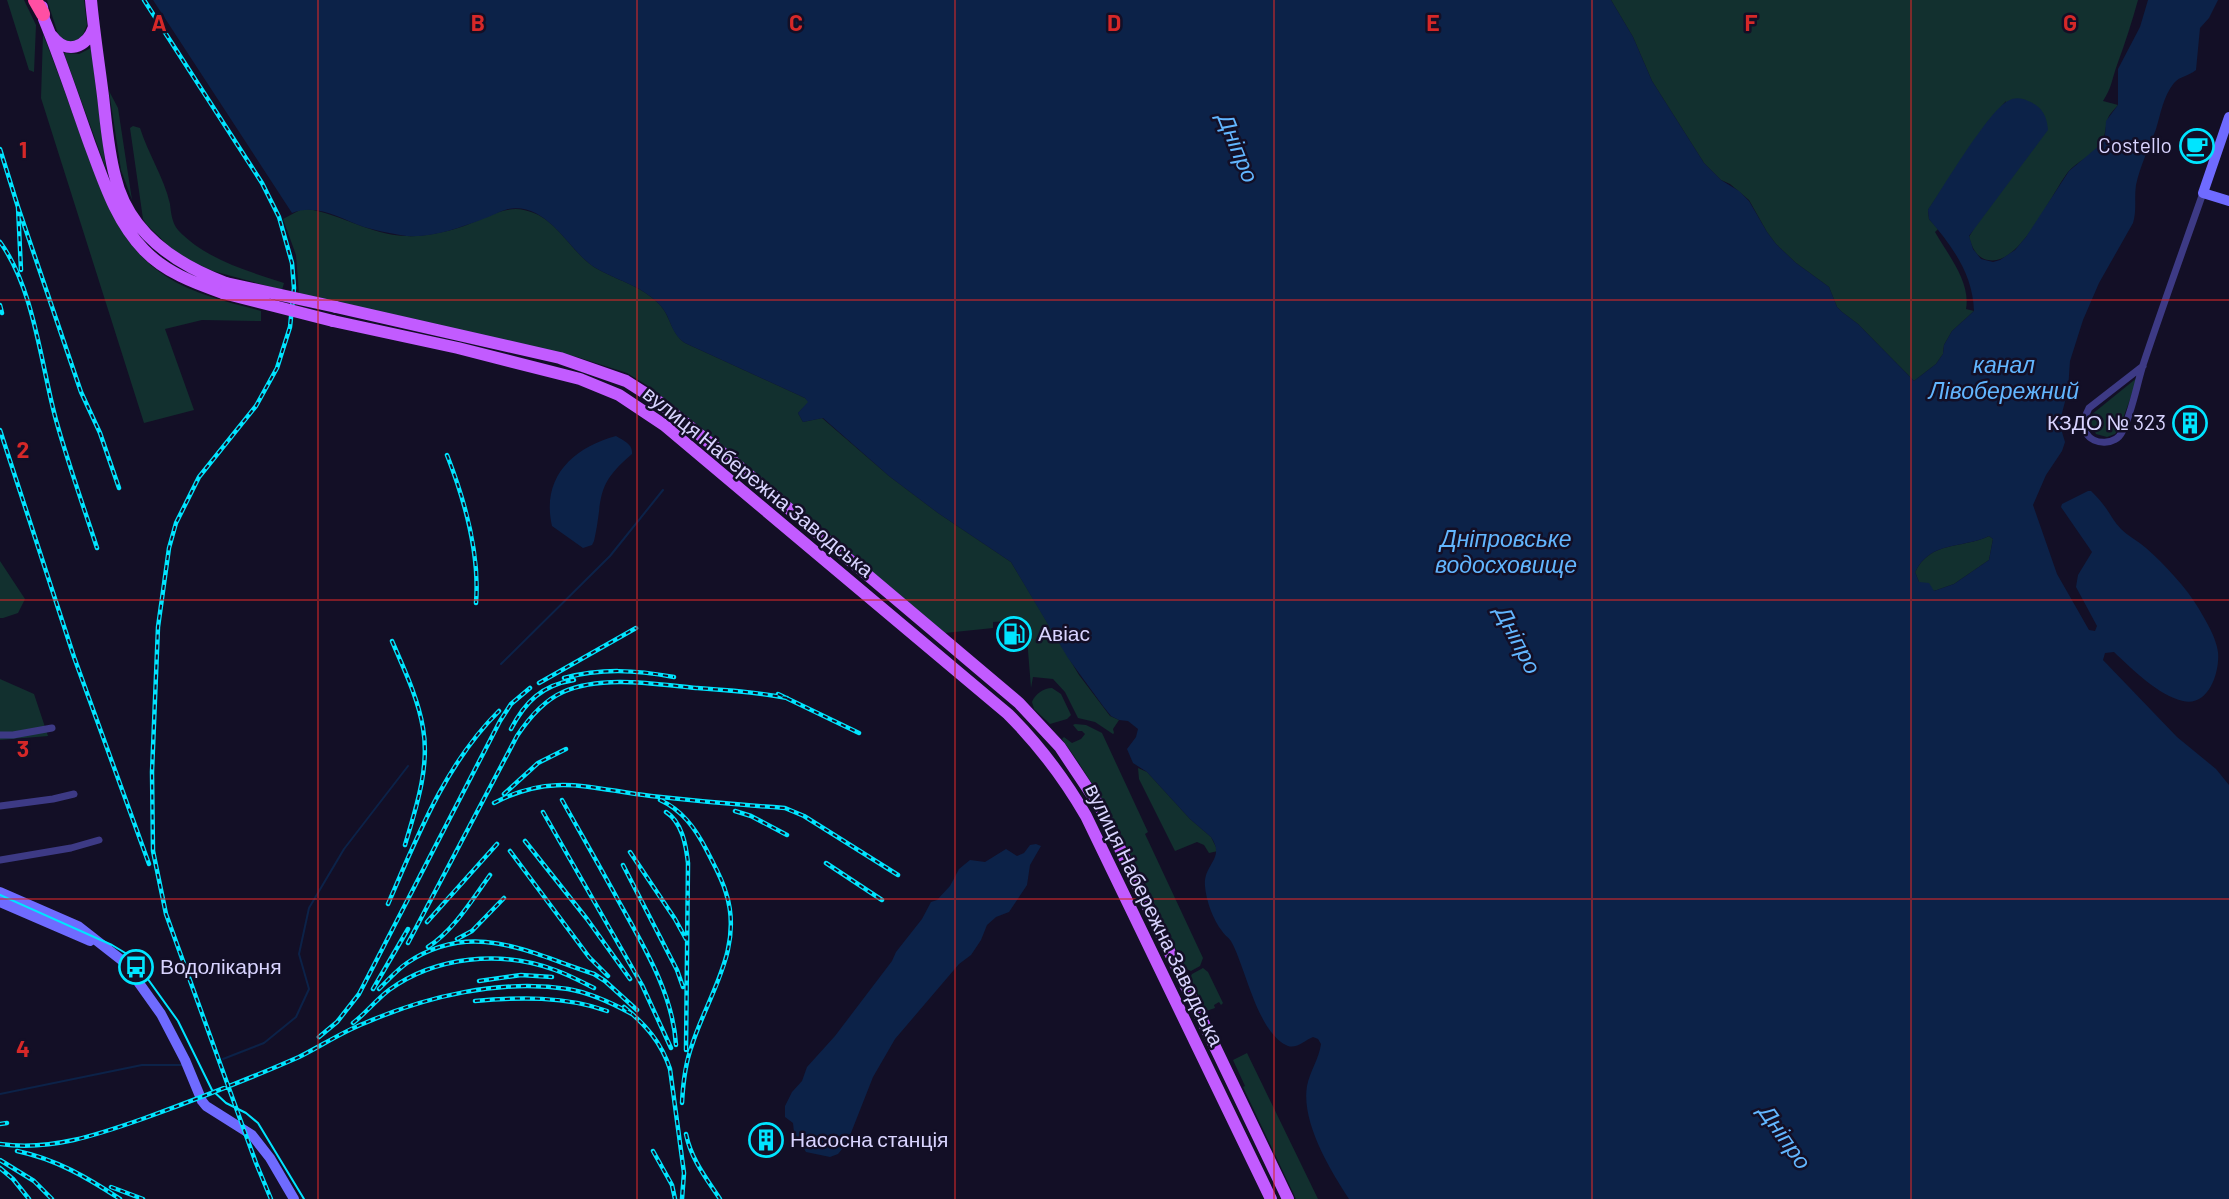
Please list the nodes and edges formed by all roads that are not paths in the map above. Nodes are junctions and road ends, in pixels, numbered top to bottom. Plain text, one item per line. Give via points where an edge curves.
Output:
1 (34, 0) edge
2 (91, 0) edge
3 (42, 7) edge
4 (94, 27) junction
5 (50, 33) junction
6 (2229, 117) edge
7 (2203, 192) junction
8 (2229, 201) edge
9 (224, 288) junction
10 (2143, 366) junction
11 (52, 728) dead end
12 (0, 735) edge
13 (74, 794) dead end
14 (0, 806) edge
15 (99, 841) dead end
16 (0, 860) edge
17 (0, 892) edge
18 (0, 902) edge
19 (118, 956) junction
20 (293, 1199) edge
21 (1271, 1199) edge
22 (1288, 1199) edge

1 - 3 highway
2 - 4 main road, вулиця Набережна Заводська
3 - 5 main road, вулиця Набережна Заводська
4 - 5 main road via 86,42 76,47 64,47
4 - 9 main road, вулиця Набережна Заводська via 115,177 128,208 173,258
5 - 9 main road, вулиця Набережна Заводська via 104,182 127,230 168,270 198,285
6 - 7 street
7 - 8 street
7 - 10 street
9 - 21 main road, вулиця Набережна Заводська, bridge via 333,321 556,372 619,395 664,425 1008,714 1060,773 1086,816
9 - 22 main road, вулиця Набережна Заводська, bridge via 336,307 560,358 626,381 736,464 1019,703 1060,747 1100,807
10 - 10 street via 2122,432 2113,441 2094,441 2084,427 2089,408
11 - 12 street
13 - 14 street
15 - 16 street
17 - 19 street via 78,926
18 - 19 street
19 - 20 street via 161,1014 198,1095 206,1106 252,1135

